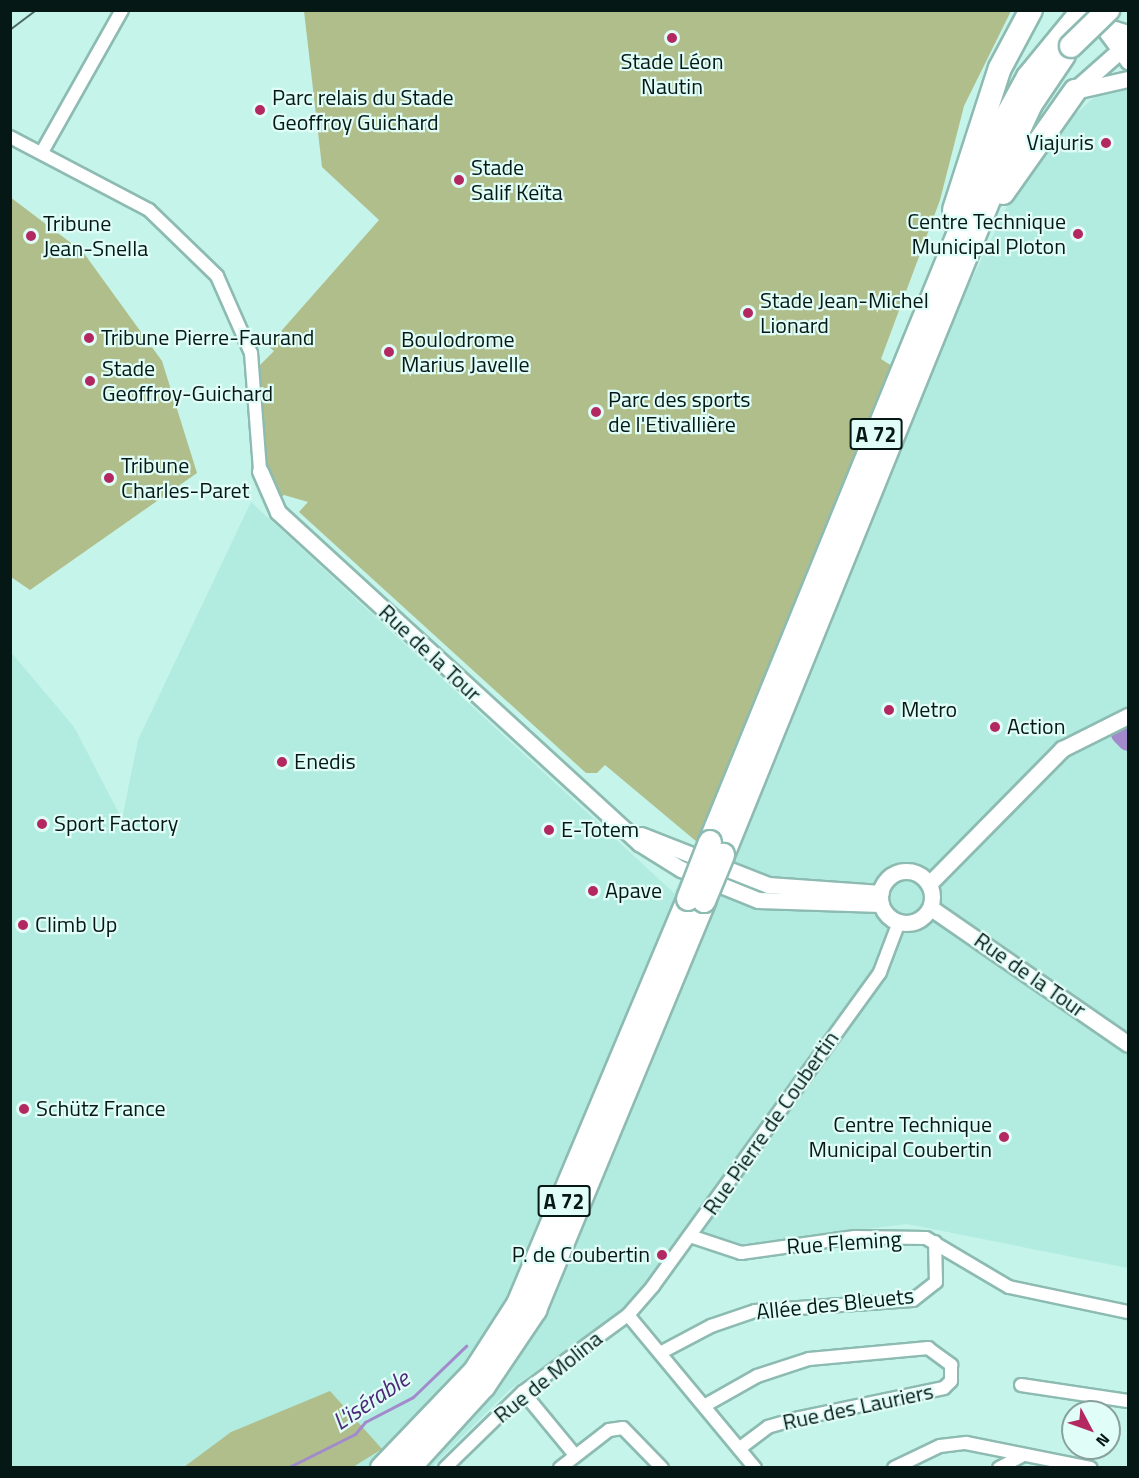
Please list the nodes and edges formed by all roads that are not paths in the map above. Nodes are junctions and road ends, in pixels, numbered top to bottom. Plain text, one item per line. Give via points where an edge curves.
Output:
1 (1083, 10) edge
2 (1087, 10) edge
3 (117, 13) edge
4 (1025, 15) edge
5 (1105, 18) edge
6 (1128, 33) edge
7 (1065, 41) junction
8 (1126, 52) edge
9 (1128, 79) edge
10 (1075, 91) junction
11 (10, 137) edge
12 (42, 152) junction
13 (982, 216) junction
14 (941, 273) junction
15 (260, 471) joint
16 (1128, 716) edge
17 (716, 849) junction
18 (929, 884) junction
19 (881, 899) junction
20 (696, 900) junction
21 (931, 908) junction
22 (899, 922) junction
23 (1128, 1044) edge
24 (690, 1236) junction
25 (934, 1242) junction
26 (1128, 1312) edge
27 (628, 1315) junction
28 (660, 1353) junction
29 (1021, 1385) dead end
30 (523, 1392) junction
31 (1128, 1401) edge
32 (704, 1406) junction
33 (739, 1449) junction
34 (575, 1455) junction
35 (1020, 1457) junction
36 (382, 1467) edge
37 (409, 1467) edge
38 (445, 1467) edge
39 (560, 1467) edge
40 (662, 1467) edge
41 (755, 1467) edge
42 (894, 1467) edge
43 (999, 1467) edge
44 (1091, 1467) edge

1 - 7 highway, A 72
2 - 5 main road
3 - 12 street
4 - 14 highway via 986,105 941,251
5 - 6 main road
5 - 7 highway, A 72, bridge
5 - 8 street
7 - 13 highway, A 72 via 1031,104
7 - 14 highway, A 72 via 1006,117
8 - 10 main road
9 - 10 street
10 - 13 highway
11 - 12 street
12 - 15 street via 149,210 218,276 251,353
13 - 17 highway, A 72
14 - 17 highway, A 72
15 - 19 street, Rue de la Tour via 278,512 617,824 768,885
16 - 18 street via 1062,749
17 - 20 highway, A 72, bridge
18 - 19 street via 912,872 897,873
18 - 21 street
19 - 22 street
20 - 36 highway, A 72 via 518,1304 475,1371
20 - 37 highway, A 72 via 535,1310 473,1401
21 - 22 street via 914,922
21 - 23 street, Rue de la Tour
22 - 24 street, Rue Pierre de Coubertin via 880,972
24 - 25 street, Rue Fleming via 741,1253 855,1237
24 - 27 street, Rue Pierre de Coubertin
25 - 26 street, Rue Fleming via 1009,1287
25 - 28 street, Allée des Bleuets via 936,1282 914,1300 755,1311
27 - 28 street
27 - 30 street, Rue de Molina
28 - 32 street
29 - 31 street
30 - 34 street
30 - 38 street, Rue de Molina
32 - 33 street
32 - 33 street, Rue des Lauriers via 757,1376 809,1359 928,1348 951,1365 951,1381 944,1388 768,1427
33 - 41 street
34 - 39 street
34 - 40 street via 609,1430 623,1428
35 - 42 street via 966,1443 930,1449
35 - 43 street
35 - 44 street

